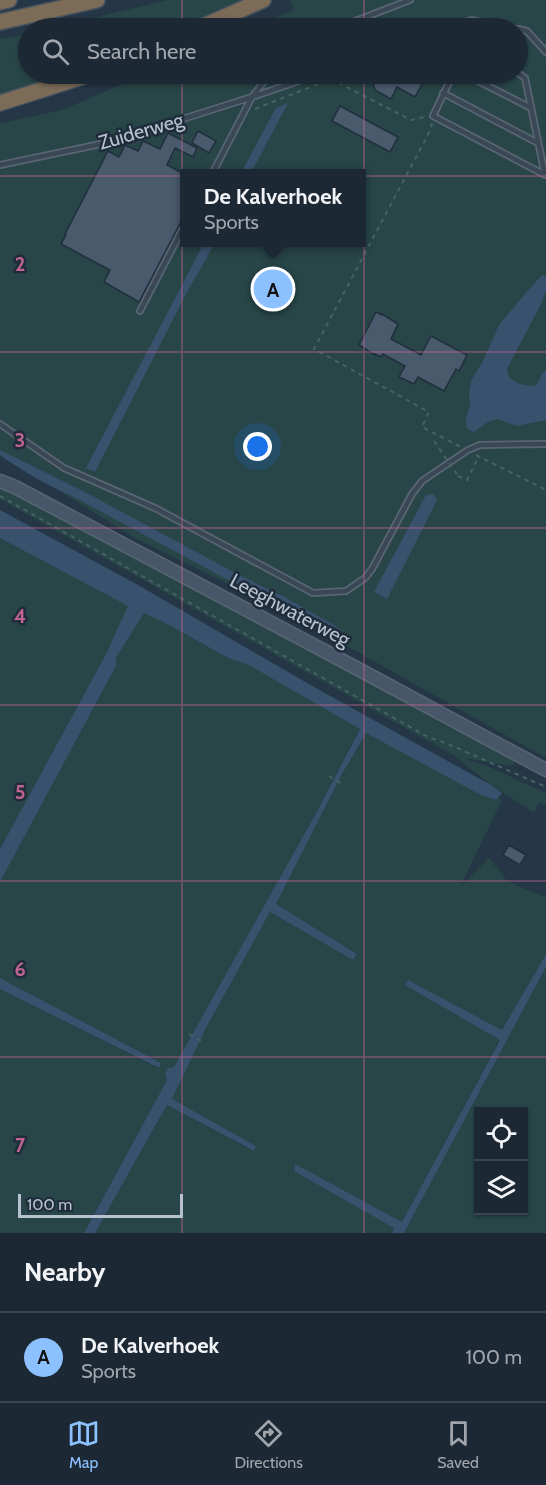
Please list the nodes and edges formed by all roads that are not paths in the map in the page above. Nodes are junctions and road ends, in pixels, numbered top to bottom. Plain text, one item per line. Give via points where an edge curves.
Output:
1 (9, 0) edge
2 (98, 0) edge
3 (263, 0) edge
4 (410, 0) edge
5 (0, 2) edge
6 (222, 18) edge
7 (363, 18) edge
8 (0, 22) edge
9 (528, 33) edge
10 (546, 52) edge
11 (60, 84) edge
12 (262, 84) edge
13 (290, 84) edge
14 (448, 84) edge
15 (484, 84) edge
16 (526, 84) edge
17 (443, 93) junction
18 (252, 97) junction
19 (0, 103) edge
20 (531, 108) junction
21 (538, 143) junction
22 (0, 165) edge
23 (215, 169) edge
24 (545, 177) edge
25 (180, 234) edge
26 (140, 311) dead end
27 (0, 424) edge
28 (546, 444) edge
29 (0, 476) edge
30 (0, 481) edge
31 (15, 487) junction
32 (546, 770) edge

1 - 5 highway
2 - 8 highway
3 - 6 highway
4 - 7 lane
9 - 10 lane
11 - 19 highway
12 - 18 lane
13 - 18 lane, Zuiderweg
14 - 17 lane
15 - 20 lane
16 - 20 lane
17 - 21 lane
17 - 24 lane via 433,116
18 - 22 lane, Zuiderweg via 110,142
18 - 23 lane
20 - 21 lane
21 - 24 lane
25 - 26 lane
27 - 28 lane via 64,468 155,508 313,593 346,591 365,578 422,481 468,450 480,445
29 - 31 main road, Leeghwaterweg
30 - 31 main road, Leeghwaterweg
31 - 32 main road, Leeghwaterweg

